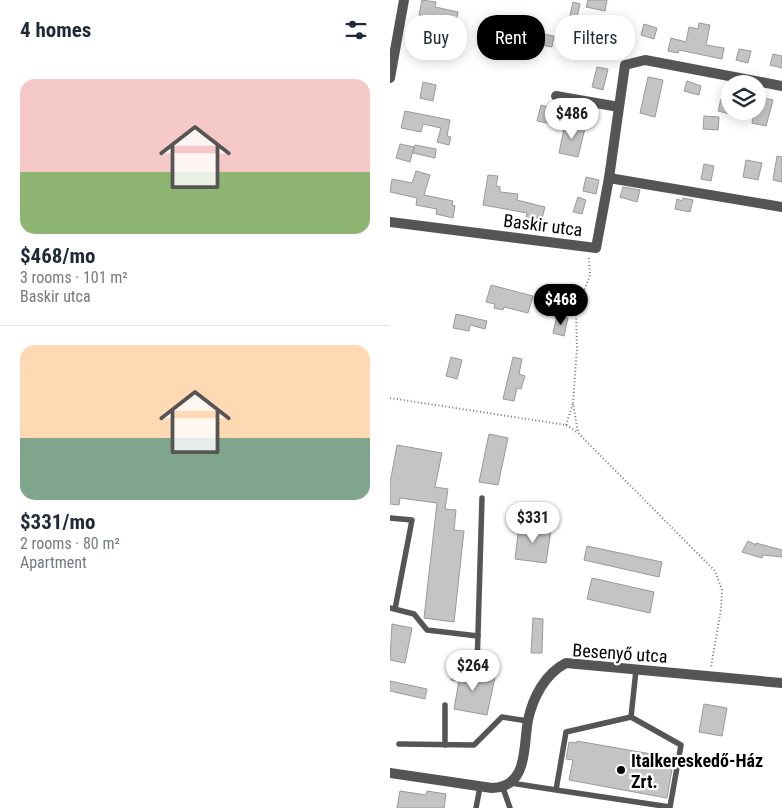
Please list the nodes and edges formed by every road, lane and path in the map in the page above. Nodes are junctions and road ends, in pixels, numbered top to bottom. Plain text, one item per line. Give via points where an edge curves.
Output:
1 (404, 0) edge
2 (390, 14) edge
3 (401, 15) junction
4 (390, 78) edge
5 (782, 86) edge
6 (556, 96) dead end
7 (619, 107) junction
8 (609, 178) junction
9 (782, 207) edge
10 (390, 222) edge
11 (589, 247) junction
12 (390, 398) edge
13 (573, 403) junction
14 (566, 425) junction
15 (578, 432) junction
16 (482, 498) dead end
17 (390, 518) edge
18 (392, 609) edge
19 (478, 636) junction
20 (477, 667) dead end
21 (636, 670) junction
22 (709, 676) junction
23 (782, 683) edge
24 (445, 705) dead end
25 (630, 717) junction
26 (528, 721) junction
27 (399, 744) dead end
28 (445, 745) junction
29 (390, 773) edge
30 (507, 785) junction
31 (480, 787) junction
32 (556, 790) junction
33 (476, 808) edge
34 (510, 808) edge

1 - 3 street
2 - 3 street
3 - 4 street
5 - 7 street via 645,60 625,65
6 - 7 street
7 - 8 street
8 - 9 street
8 - 11 street, Baskir utca via 596,248
10 - 11 street, Baskir utca
11 - 13 path via 590,275 576,313
12 - 14 path
13 - 14 path
13 - 15 path
14 - 15 path
15 - 22 path via 714,571 722,590
16 - 19 lane
17 - 18 lane via 412,520
18 - 19 lane via 414,614 428,630
19 - 20 lane
21 - 22 street, Besenyő utca
21 - 25 lane
21 - 26 street, Besenyő utca via 566,663 544,681
22 - 23 street, Besenyő utca
24 - 28 lane
25 - 32 lane via 566,732
25 - 32 lane via 681,745 670,807
26 - 28 lane via 502,717 474,745
26 - 30 street, Besenyő utca via 524,758 519,771
27 - 28 lane
29 - 31 street
30 - 31 street
30 - 32 lane
30 - 34 lane
31 - 33 lane

